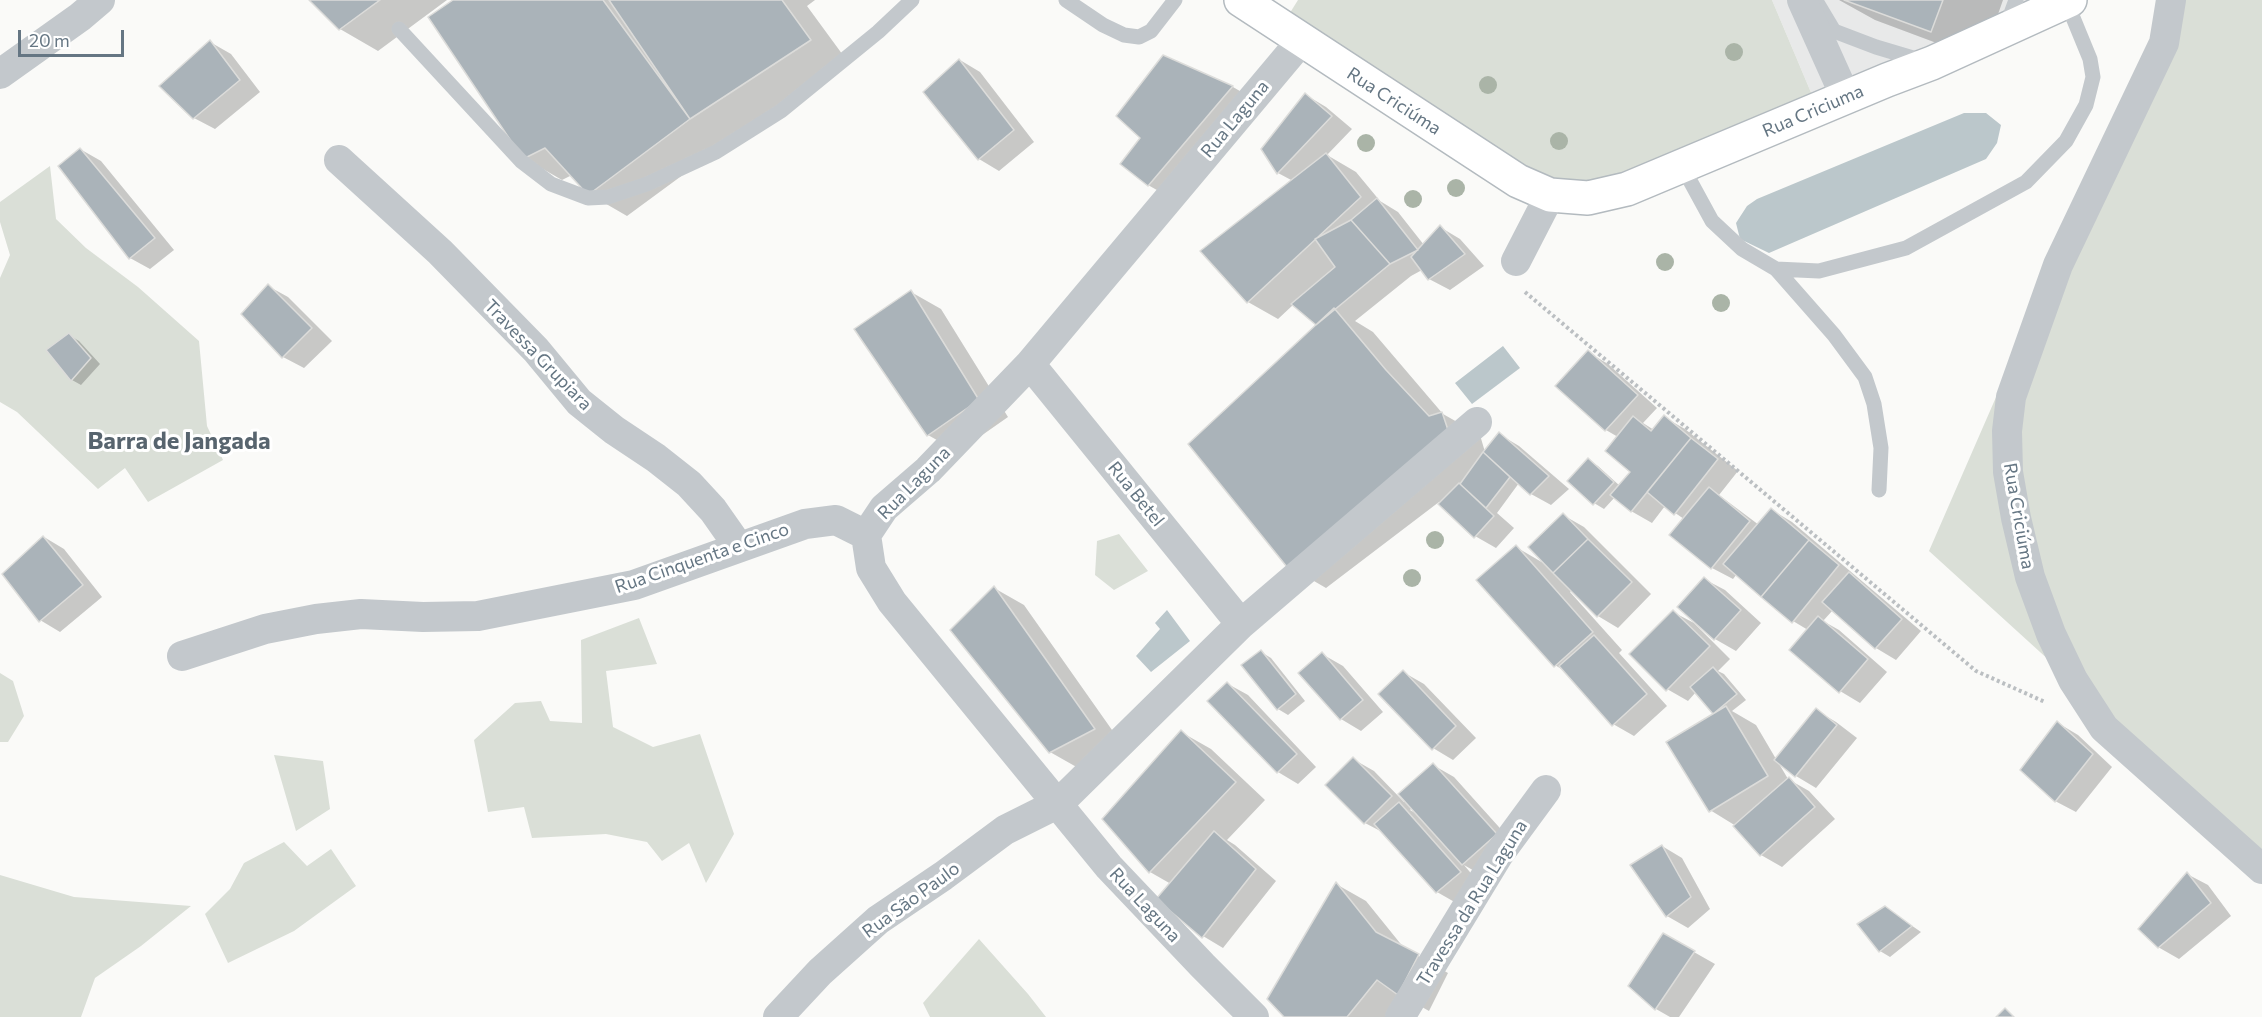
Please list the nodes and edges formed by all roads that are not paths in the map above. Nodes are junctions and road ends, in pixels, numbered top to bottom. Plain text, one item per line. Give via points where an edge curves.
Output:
1 (100, 0) edge
2 (912, 0) edge
3 (1066, 0) edge
4 (1176, 0) edge
5 (1241, 0) edge
6 (1802, 0) edge
7 (1815, 0) edge
8 (2171, 0) edge
9 (2068, 1) edge
10 (2010, 15) edge
11 (399, 29) dead end
12 (1302, 40) junction
13 (1932, 63) junction
14 (0, 74) edge
15 (1846, 98) junction
16 (339, 160) dead end
17 (1682, 166) junction
18 (1550, 195) junction
19 (1516, 261) road end
20 (1776, 269) junction
21 (1030, 364) junction
22 (1477, 422) dead end
23 (1879, 490) dead end
24 (866, 535) junction
25 (739, 547) junction
26 (1242, 624) junction
27 (182, 656) dead end
28 (1546, 790) dead end
29 (1059, 803) junction
30 (2262, 869) edge
31 (778, 1017) edge
32 (1254, 1017) edge
33 (1400, 1017) edge

1 - 14 street
2 - 11 lane via 781,111 716,152 608,197 588,198 550,184 521,161
3 - 4 lane via 1103,25 1139,37 1151,31
5 - 12 main road, Rua Criciúma
6 - 15 street
7 - 13 lane via 1834,31
8 - 30 street, Rua Criciúma via 2164,43 2058,264 2015,386 2007,431 2008,472 2030,577 2073,680 2104,728
9 - 10 main road, Rua Criciuma
9 - 20 lane via 2090,59 2093,77 2089,96 2066,141 2026,182 1906,248 1819,271
10 - 13 main road, Rua Criciuma
12 - 18 main road, Rua Criciúma via 1508,175
12 - 21 street, Rua Laguna
13 - 15 main road, Rua Criciuma
15 - 17 main road, Rua Criciuma
16 - 25 street, Travessa Grupiara via 440,252 536,350 579,402 688,484 713,510
17 - 18 main road, Rua Criciuma via 1627,189 1587,198
17 - 20 lane via 1712,221 1742,249
18 - 19 street
20 - 23 lane via 1865,377 1881,448
21 - 24 street, Rua Laguna via 928,470 884,508
21 - 26 street, Rua Betel
22 - 26 street
24 - 25 street, Rua Cinquenta e Cinco via 836,520 805,524
24 - 29 street, Rua Laguna via 871,568 892,602
25 - 27 street, Rua Cinquenta e Cinco via 634,585 478,616 362,614 316,619 266,629
26 - 29 street
28 - 33 street, Travessa da Rua Laguna via 1499,854
29 - 31 street, Rua São Paulo via 1005,830 878,920 820,972
29 - 32 street, Rua Laguna via 1117,875

